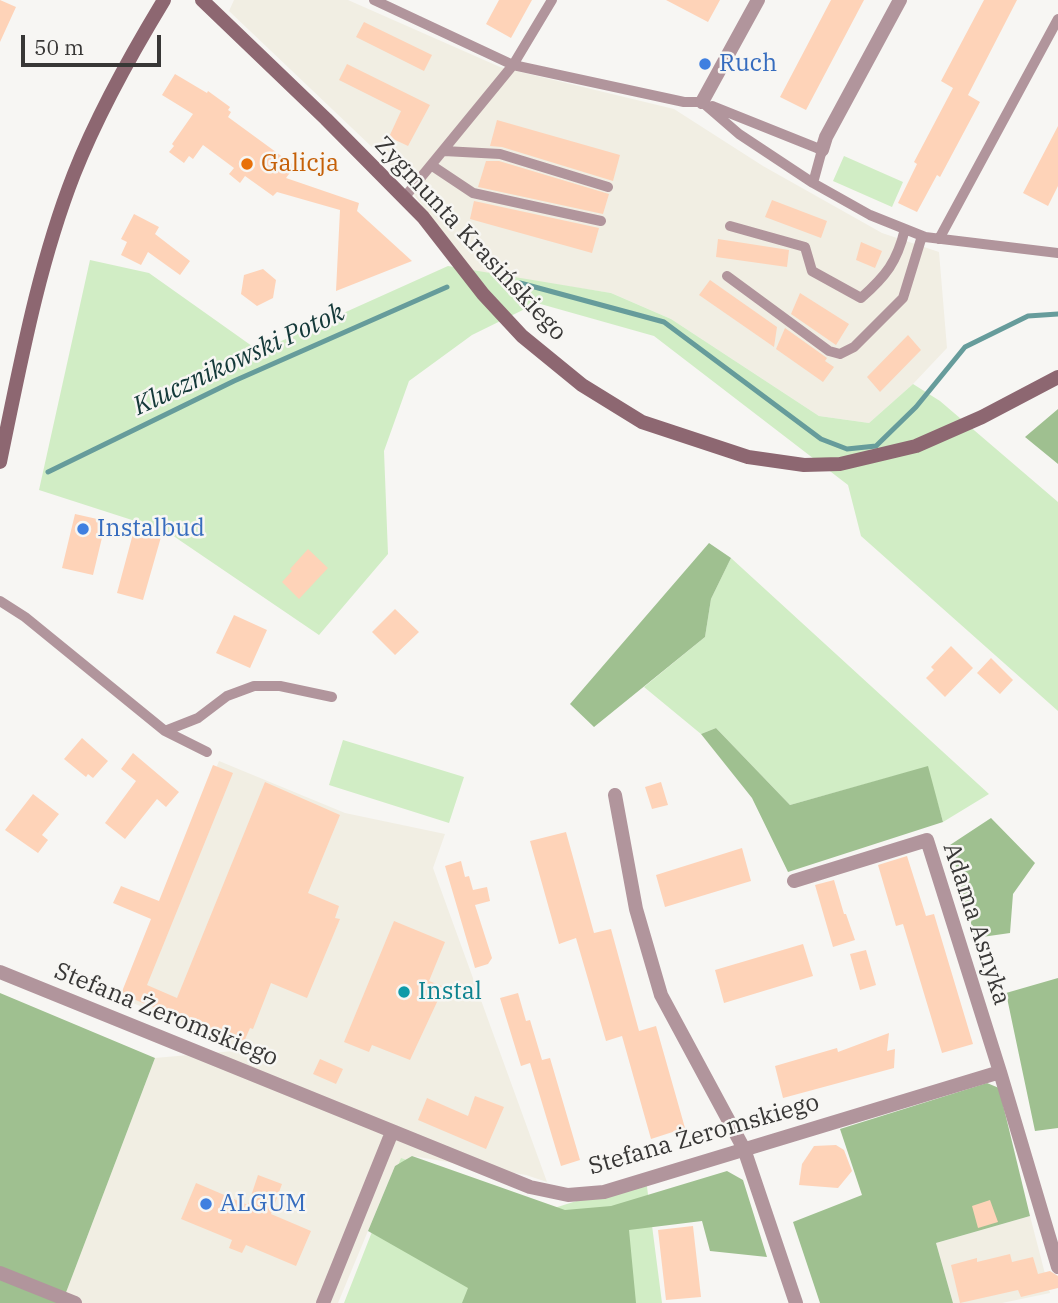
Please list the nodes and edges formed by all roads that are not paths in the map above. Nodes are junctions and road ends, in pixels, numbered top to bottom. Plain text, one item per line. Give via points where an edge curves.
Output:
1 (164, 0) edge
2 (202, 0) edge
3 (374, 0) edge
4 (552, 0) edge
5 (758, 0) edge
6 (900, 0) edge
7 (1058, 19) edge
8 (513, 65) junction
9 (702, 102) junction
10 (822, 150) junction
11 (444, 151) junction
12 (431, 165) junction
13 (813, 183) junction
14 (608, 187) dead end
15 (404, 198) junction
16 (601, 221) dead end
17 (730, 226) dead end
18 (905, 229) junction
19 (922, 236) junction
20 (939, 239) junction
21 (1058, 253) edge
22 (727, 276) dead end
23 (1058, 377) edge
24 (0, 462) edge
25 (0, 601) edge
26 (332, 698) dead end
27 (165, 731) junction
28 (207, 752) dead end
29 (615, 795) dead end
30 (794, 881) dead end
31 (0, 972) edge
32 (1000, 1072) junction
33 (392, 1132) junction
34 (744, 1149) junction
35 (1058, 1267) edge
36 (0, 1273) edge
37 (75, 1303) edge
38 (323, 1303) edge
39 (796, 1303) edge

1 - 24 street via 105,103 73,176 36,300
2 - 15 street, Zygmunta Krasińskiego
3 - 8 lane
4 - 8 lane
5 - 9 street
6 - 10 street
7 - 20 lane
8 - 9 lane
8 - 11 lane
9 - 10 lane
9 - 13 lane via 739,134
10 - 13 lane
11 - 12 lane
11 - 14 lane via 500,154
12 - 15 lane
12 - 16 lane via 473,193
13 - 18 lane
15 - 23 street, Zygmunta Krasińskiego via 522,336 582,386 642,422 748,457 840,464 916,446
17 - 18 lane via 805,247 813,271 861,298 880,282 900,253
18 - 19 lane
19 - 20 lane
19 - 22 lane via 903,298 854,347 840,354
20 - 21 lane
25 - 27 lane
26 - 27 lane via 280,686 254,686
27 - 28 lane
29 - 34 street via 636,909 661,995
30 - 32 street, Adama Asnyka via 927,840
31 - 33 street, Stefana Żeromskiego
32 - 34 street, Stefana Żeromskiego
32 - 35 street
33 - 34 street, Stefana Żeromskiego via 530,1187 568,1195 604,1192
33 - 38 street
34 - 39 street
36 - 37 street

